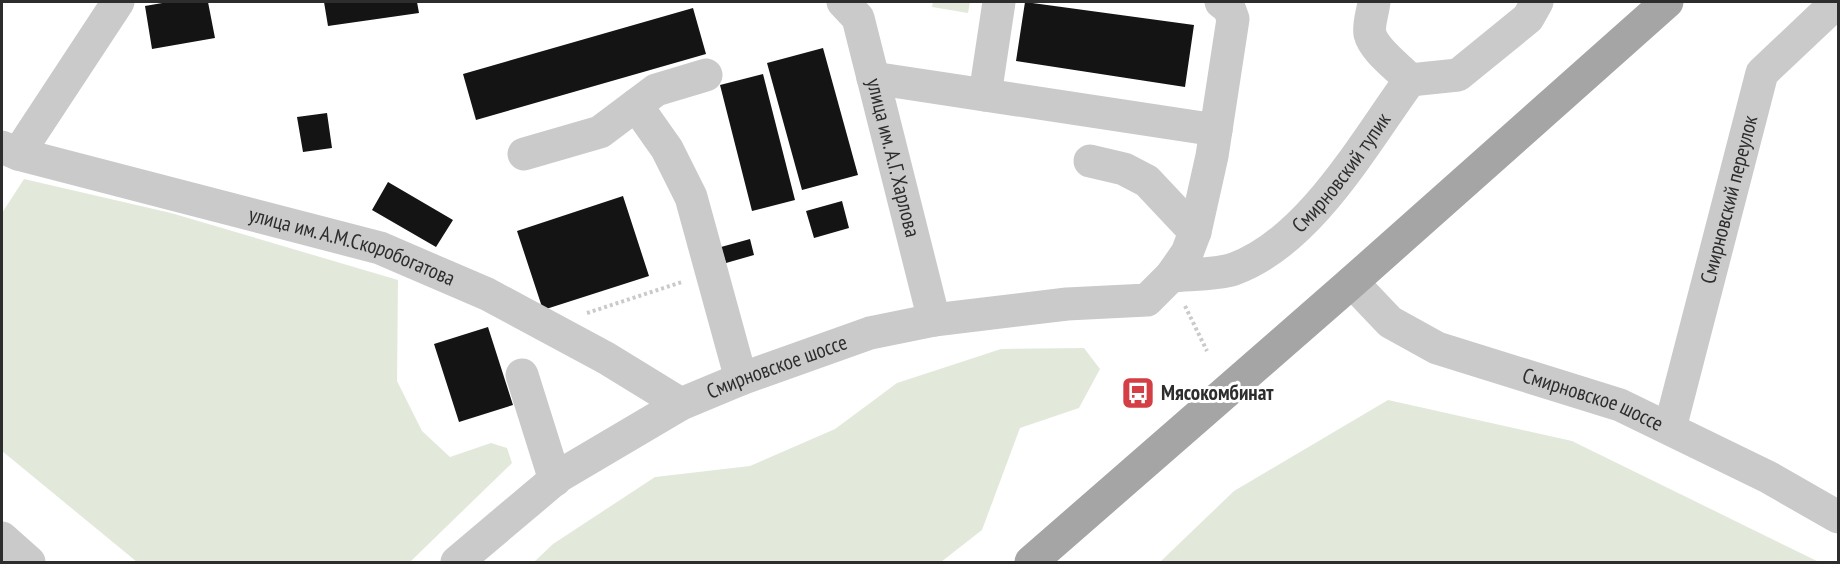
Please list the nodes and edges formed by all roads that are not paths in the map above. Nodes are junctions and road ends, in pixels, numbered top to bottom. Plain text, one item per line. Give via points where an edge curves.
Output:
1 (118, 2) edge
2 (843, 2) edge
3 (999, 2) edge
4 (1221, 2) edge
5 (1374, 2) edge
6 (1537, 2) edge
7 (1667, 2) edge
8 (1837, 2) edge
9 (706, 75) dead end
10 (873, 78) junction
11 (1410, 80) junction
12 (985, 95) junction
13 (636, 105) junction
14 (1216, 130) junction
15 (10, 151) edge
16 (524, 154) dead end
17 (1090, 161) dead end
18 (1195, 232) junction
19 (1171, 276) junction
20 (1352, 282) junction
21 (934, 320) junction
22 (522, 375) dead end
23 (741, 379) junction
24 (681, 404) junction
25 (1670, 428) junction
26 (555, 480) junction
27 (1839, 517) edge
28 (2, 538) edge
29 (29, 562) edge
30 (457, 562) edge
31 (1030, 562) edge

1 - 15 street
2 - 10 street, улица им. А.Г. Харлова via 858,18
3 - 12 street
4 - 14 street via 1229,8 1233,19
5 - 11 street via 1370,33 1377,49
6 - 11 street via 1528,18 1458,75
7 - 20 main road
8 - 25 street, Смирновский переулок via 1762,74
9 - 13 street via 656,90
10 - 12 street
10 - 21 street, улица им. А.Г. Харлова
11 - 19 street, Смирновский тупик via 1320,204 1283,242 1234,269
12 - 14 street
13 - 16 street via 600,132
13 - 23 street via 668,149 691,197
14 - 18 street
15 - 24 street, улица им. А.М.Скоробогатова via 380,248 487,294 606,358
17 - 18 street via 1124,169 1147,182
18 - 19 street via 1187,254
19 - 21 street, Смирновское шоссе via 1147,300 1067,304
20 - 25 street, Смирновское шоссе via 1390,322 1437,348 1620,405
20 - 31 main road
21 - 23 street, Смирновское шоссе via 870,333
22 - 26 street
23 - 24 street, Смирновское шоссе
24 - 26 street, Смирновское шоссе
25 - 27 street, Смирновское шоссе
26 - 30 street, Смирновское шоссе
28 - 29 street

